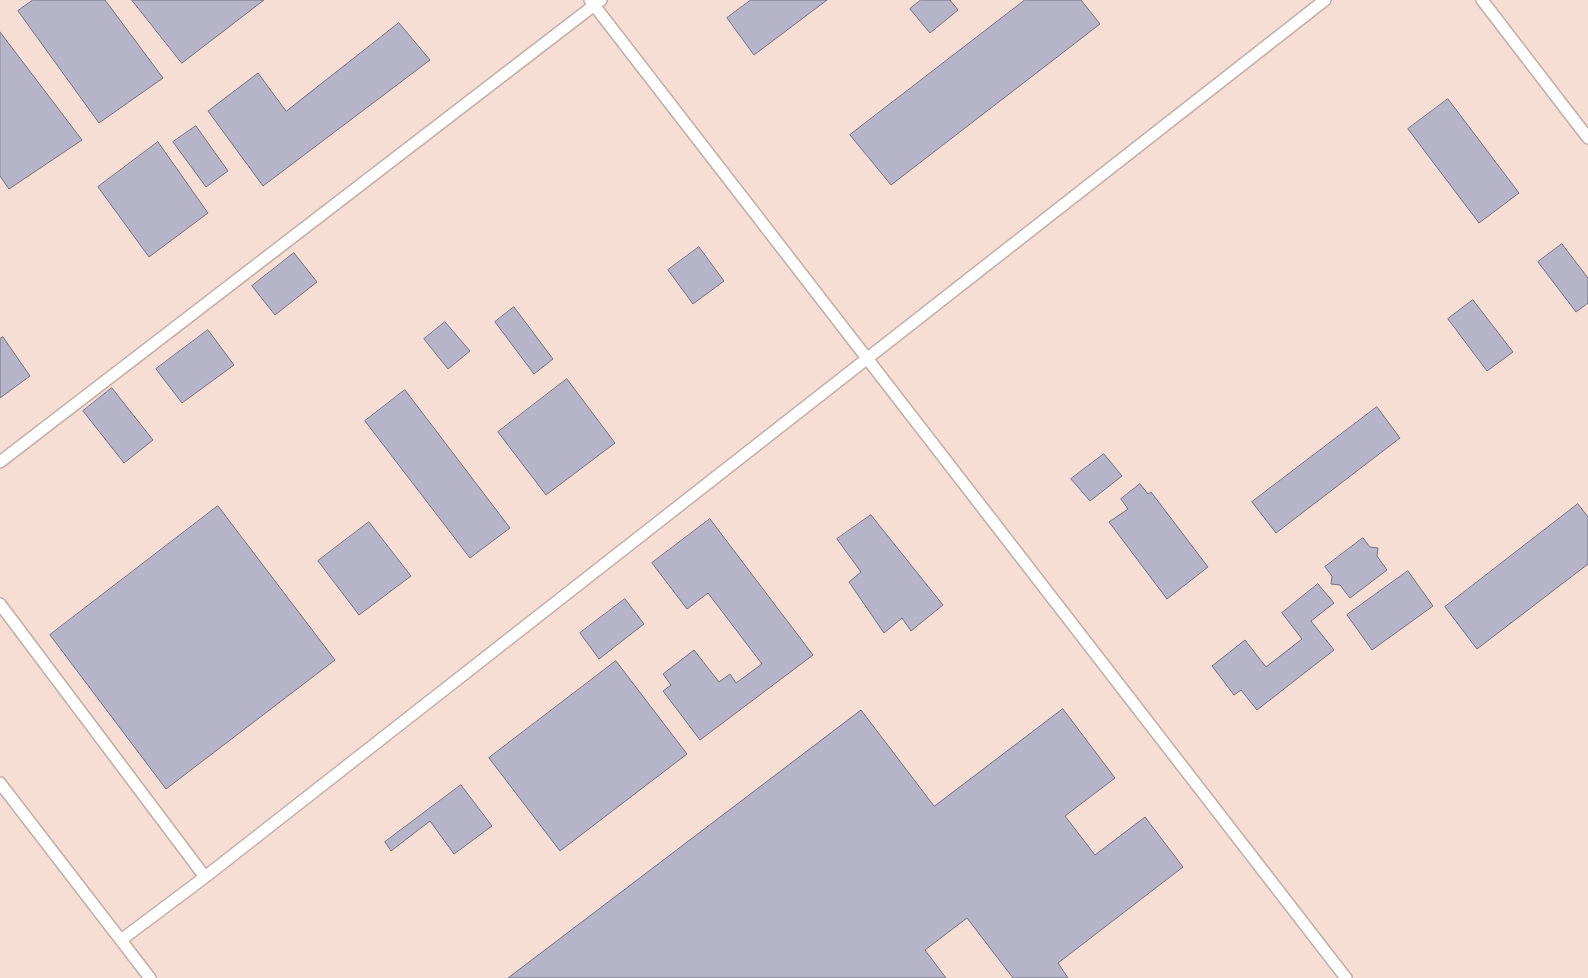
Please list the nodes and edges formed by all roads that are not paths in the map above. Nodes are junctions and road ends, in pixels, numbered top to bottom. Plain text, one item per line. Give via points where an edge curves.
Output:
1 (1324, 0) edge
2 (1482, 0) edge
3 (595, 2) edge
4 (1588, 138) edge
5 (867, 359) junction
6 (0, 462) edge
7 (0, 604) edge
8 (0, 784) edge
9 (204, 877) junction
10 (121, 940) junction
11 (150, 978) edge
12 (1346, 978) edge

1 - 5 lane
2 - 4 lane
3 - 5 lane
3 - 6 lane
5 - 9 lane
5 - 12 lane
7 - 9 lane
8 - 10 lane
9 - 10 lane
10 - 11 lane

